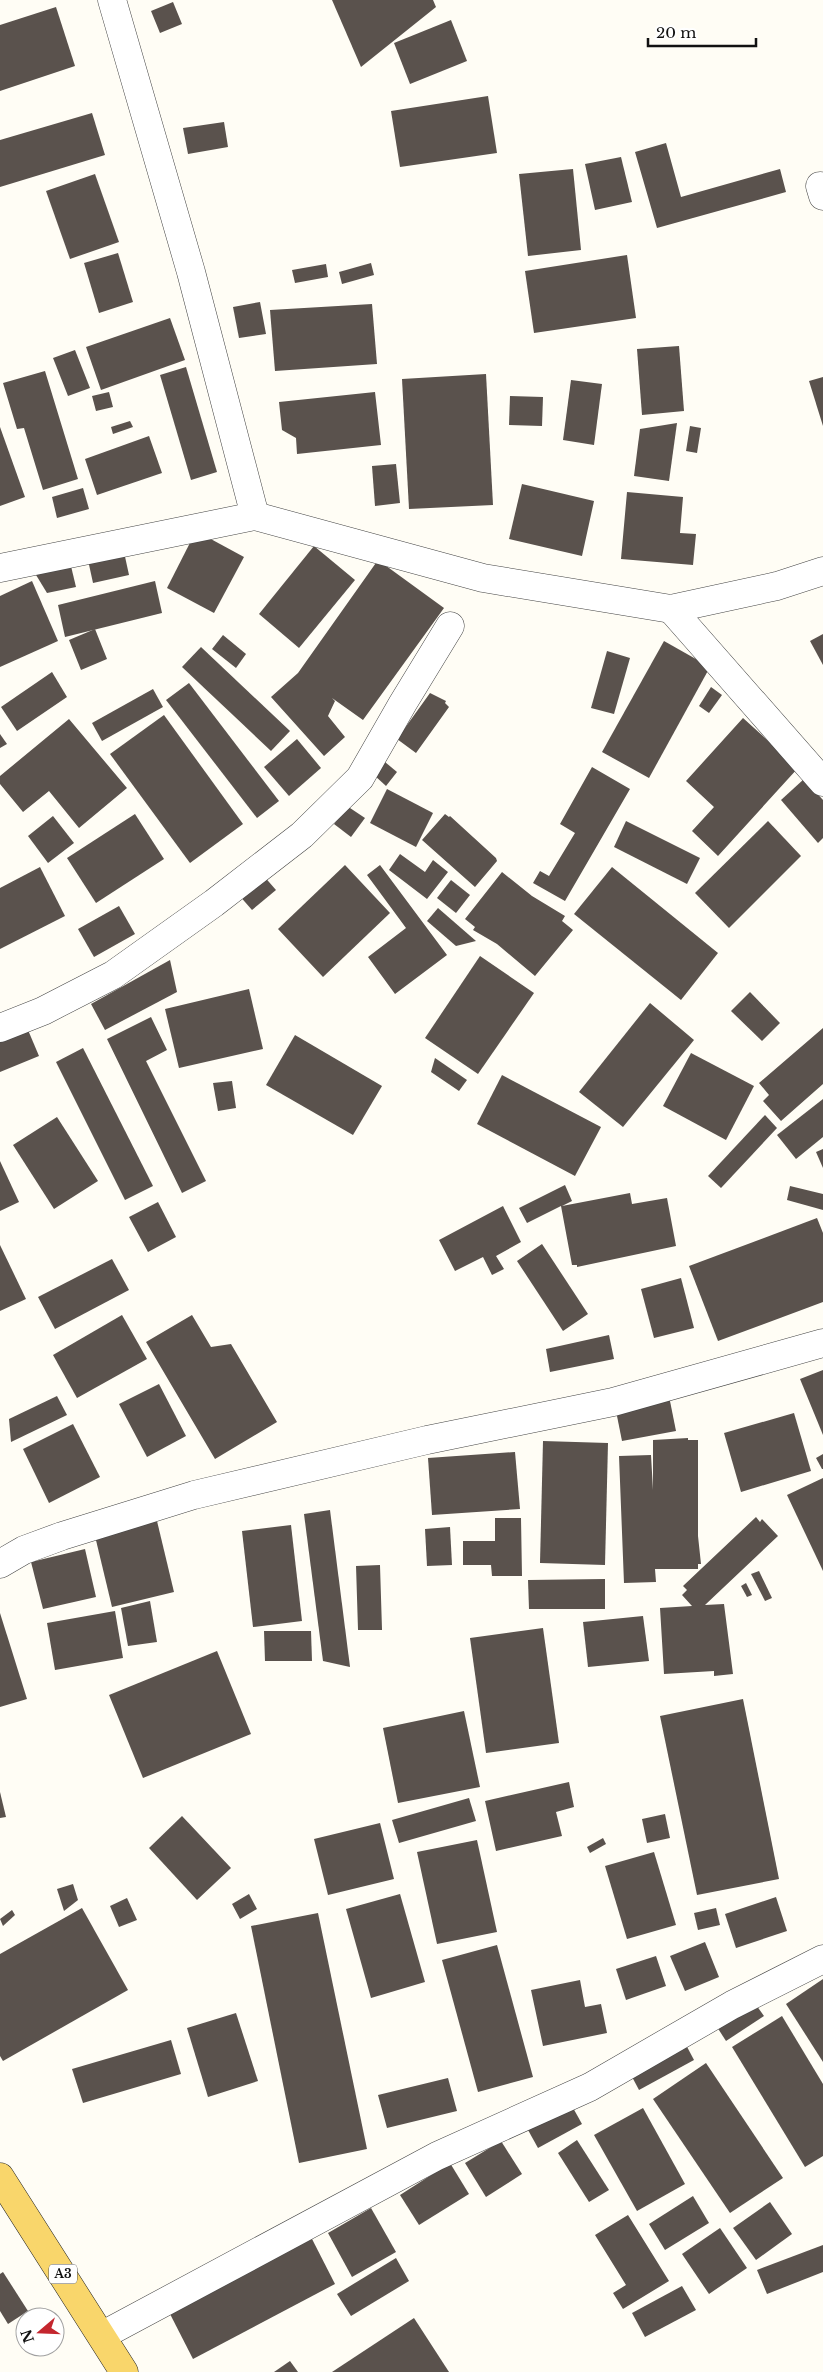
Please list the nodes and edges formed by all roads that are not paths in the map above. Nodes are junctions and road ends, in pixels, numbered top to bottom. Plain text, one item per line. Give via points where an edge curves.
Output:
1 (112, 0) edge
2 (255, 516) junction
3 (823, 562) edge
4 (0, 568) edge
5 (823, 571) edge
6 (663, 608) junction
7 (450, 626) dead end
8 (823, 782) edge
9 (0, 1028) edge
10 (823, 1343) edge
11 (0, 1564) edge
12 (823, 1959) edge
13 (0, 2177) edge
14 (102, 2335) junction
15 (124, 2372) edge

1 - 2 street via 190,272
2 - 4 street
2 - 6 street via 396,554
3 - 6 street
5 - 6 street via 777,586
6 - 8 street
7 - 9 street via 360,778 302,835 113,975 43,1011
10 - 11 street via 613,1402 427,1440 194,1495 62,1536 24,1550
12 - 14 street via 732,2005 590,2087 437,2156
13 - 14 main road, A3
14 - 15 main road, A3

